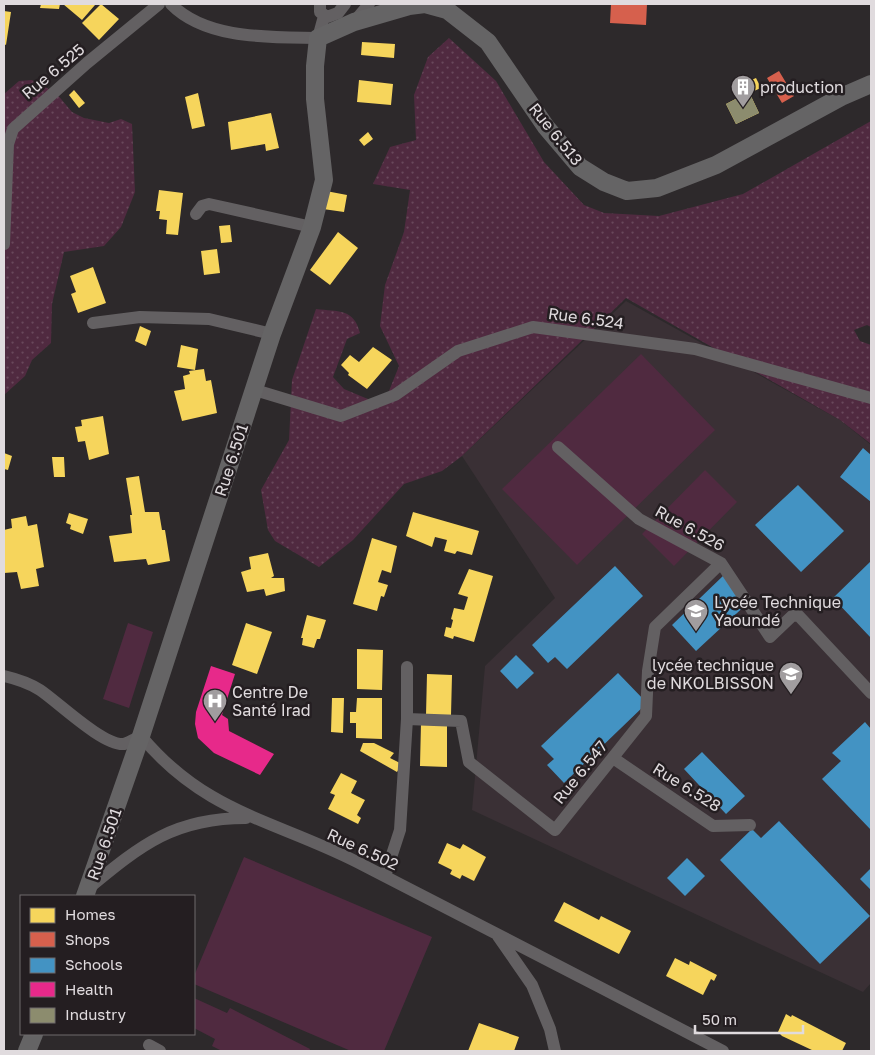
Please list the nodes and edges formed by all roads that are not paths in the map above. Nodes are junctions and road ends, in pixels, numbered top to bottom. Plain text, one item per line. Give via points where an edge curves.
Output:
1 (159, 4) edge
2 (171, 4) edge
3 (345, 4) edge
4 (369, 4) edge
5 (322, 10) edge
6 (354, 22) junction
7 (318, 38) junction
8 (871, 84) edge
9 (196, 214) dead end
10 (312, 227) junction
11 (4, 244) edge
12 (93, 323) dead end
13 (272, 334) junction
14 (255, 390) junction
15 (871, 398) edge
16 (558, 447) dead end
17 (722, 563) junction
18 (406, 667) dead end
19 (4, 676) edge
20 (871, 693) edge
21 (407, 719) junction
22 (141, 736) junction
23 (613, 758) junction
24 (251, 818) junction
25 (750, 824) dead end
26 (385, 876) junction
27 (87, 892) edge
28 (495, 933) junction
29 (34, 1035) edge
30 (27, 1051) edge
31 (555, 1051) edge
32 (723, 1051) edge

1 - 11 street, Rue 6.525 via 12,129 8,144
2 - 7 street via 193,22 212,29
3 - 5 street, Rue 6.501 via 333,16
4 - 6 street
5 - 7 street, Rue 6.501
6 - 7 street, Rue 6.513
6 - 8 street, Rue 6.513 via 409,6 425,4 447,10 488,42 546,126 580,167 604,182 627,190 657,188 716,165
7 - 10 street, Rue 6.501 via 314,66 315,99 324,180
9 - 10 street via 202,206 209,204
10 - 13 street, Rue 6.501
12 - 13 street via 140,317 209,319
13 - 14 street, Rue 6.501
14 - 15 street, Rue 6.524 via 341,416 395,395 458,351 533,327 695,349
14 - 22 street, Rue 6.501
16 - 17 street, Rue 6.526 via 639,519
17 - 20 street, Rue 6.526 via 770,637 792,616 798,615
17 - 23 street, Rue 6.547 via 655,627 648,671 646,716
18 - 21 street
19 - 22 street via 40,690 114,743 125,744
21 - 23 street, Rue 6.547 via 461,721 469,762 554,830
21 - 26 street via 400,830
22 - 24 street, Rue 6.502 via 159,757 192,785
22 - 27 street, Rue 6.501
23 - 25 street, Rue 6.528 via 713,826
24 - 26 street, Rue 6.502
24 - 27 street via 186,825 165,833 124,859
26 - 28 street, Rue 6.502
28 - 31 street via 532,985 550,1029
28 - 32 street, Rue 6.502
29 - 30 street

